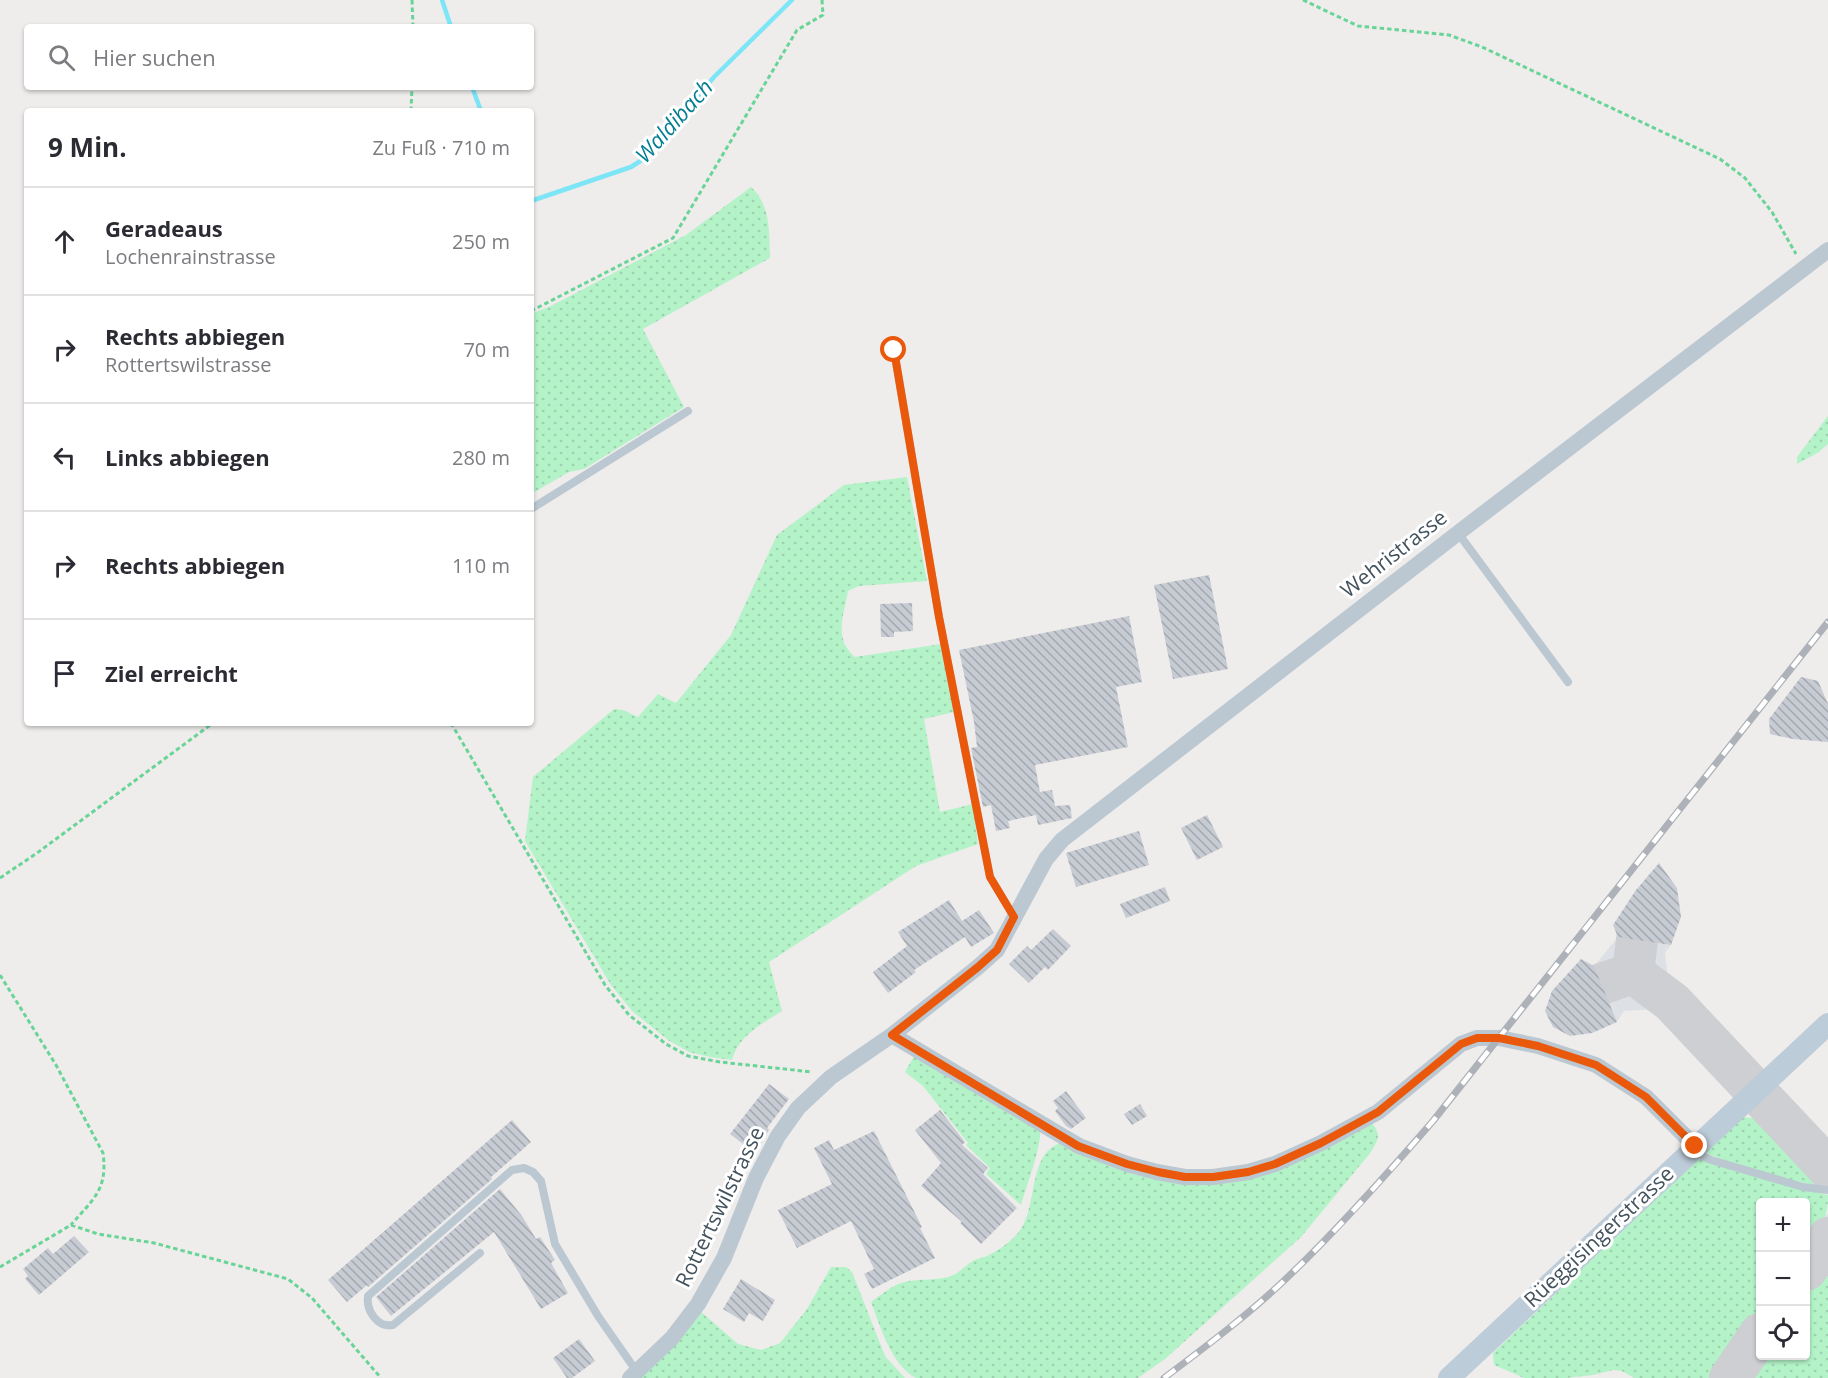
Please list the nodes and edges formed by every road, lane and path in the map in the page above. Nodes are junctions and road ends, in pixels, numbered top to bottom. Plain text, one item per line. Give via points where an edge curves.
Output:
1 (412, 0) edge
2 (822, 0) edge
3 (1303, 0) edge
4 (413, 24) edge
5 (412, 90) edge
6 (411, 108) edge
7 (1828, 250) edge
8 (1804, 267) junction
9 (534, 309) edge
10 (894, 350) dead end
11 (688, 411) dead end
12 (534, 507) edge
13 (1458, 533) junction
14 (1568, 682) dead end
15 (209, 726) edge
16 (453, 726) edge
17 (0, 878) edge
18 (1014, 917) junction
19 (0, 975) edge
20 (1828, 1024) edge
21 (892, 1035) junction
22 (831, 1077) junction
23 (1695, 1146) junction
24 (1828, 1190) edge
25 (70, 1225) junction
26 (480, 1253) dead end
27 (0, 1267) edge
28 (633, 1375) edge
29 (381, 1378) edge
30 (1449, 1378) edge

1 - 4 path
2 - 9 path via 823,15 797,30 673,238
3 - 8 path via 1358,26 1449,35 1482,47 1720,159 1745,178 1772,212
5 - 6 path
7 - 8 street, Wehristrasse
8 - 13 street, Wehristrasse
10 - 18 lane via 939,617 990,877
11 - 12 lane
13 - 14 lane
13 - 18 street, Wehristrasse via 1062,840 1046,859
15 - 17 path
16 - 22 path via 605,985 629,1015 688,1056
18 - 21 street, Rottertswilstrasse via 997,950
19 - 25 path via 56,1065 103,1153 102,1185
20 - 23 main road, Rüeggisingerstrasse
21 - 22 street, Rottertswilstrasse
21 - 23 street via 1078,1146 1127,1164 1185,1177 1248,1172 1321,1143 1378,1112 1461,1044 1477,1038 1528,1044 1596,1065 1646,1097
22 - 28 street, Rottertswilstrasse via 798,1108 778,1136 756,1178 724,1258 698,1304 672,1338
23 - 24 lane via 1711,1160 1803,1187
23 - 30 main road, Rüeggisingerstrasse
25 - 27 path
25 - 29 path via 288,1279 312,1298
26 - 28 lane via 393,1325 380,1324 369,1311 368,1296 512,1170 524,1168 541,1181 555,1244

